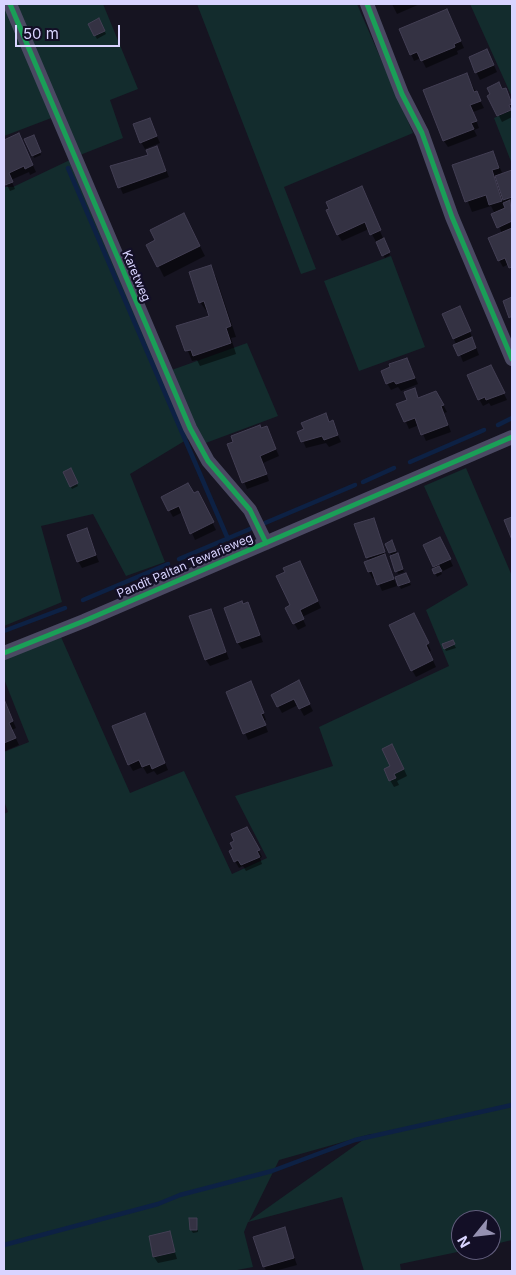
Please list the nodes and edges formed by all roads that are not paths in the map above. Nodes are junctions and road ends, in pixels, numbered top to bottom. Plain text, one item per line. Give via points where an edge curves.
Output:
1 (10, 4) edge
2 (367, 4) edge
3 (512, 359) edge
4 (512, 437) edge
5 (266, 542) junction
6 (4, 653) edge

1 - 5 street, Karetweg via 190,428 208,461 250,510
2 - 3 street
4 - 5 street, Pandit Paltan Tewarieweg
5 - 6 street, Pandit Paltan Tewarieweg

